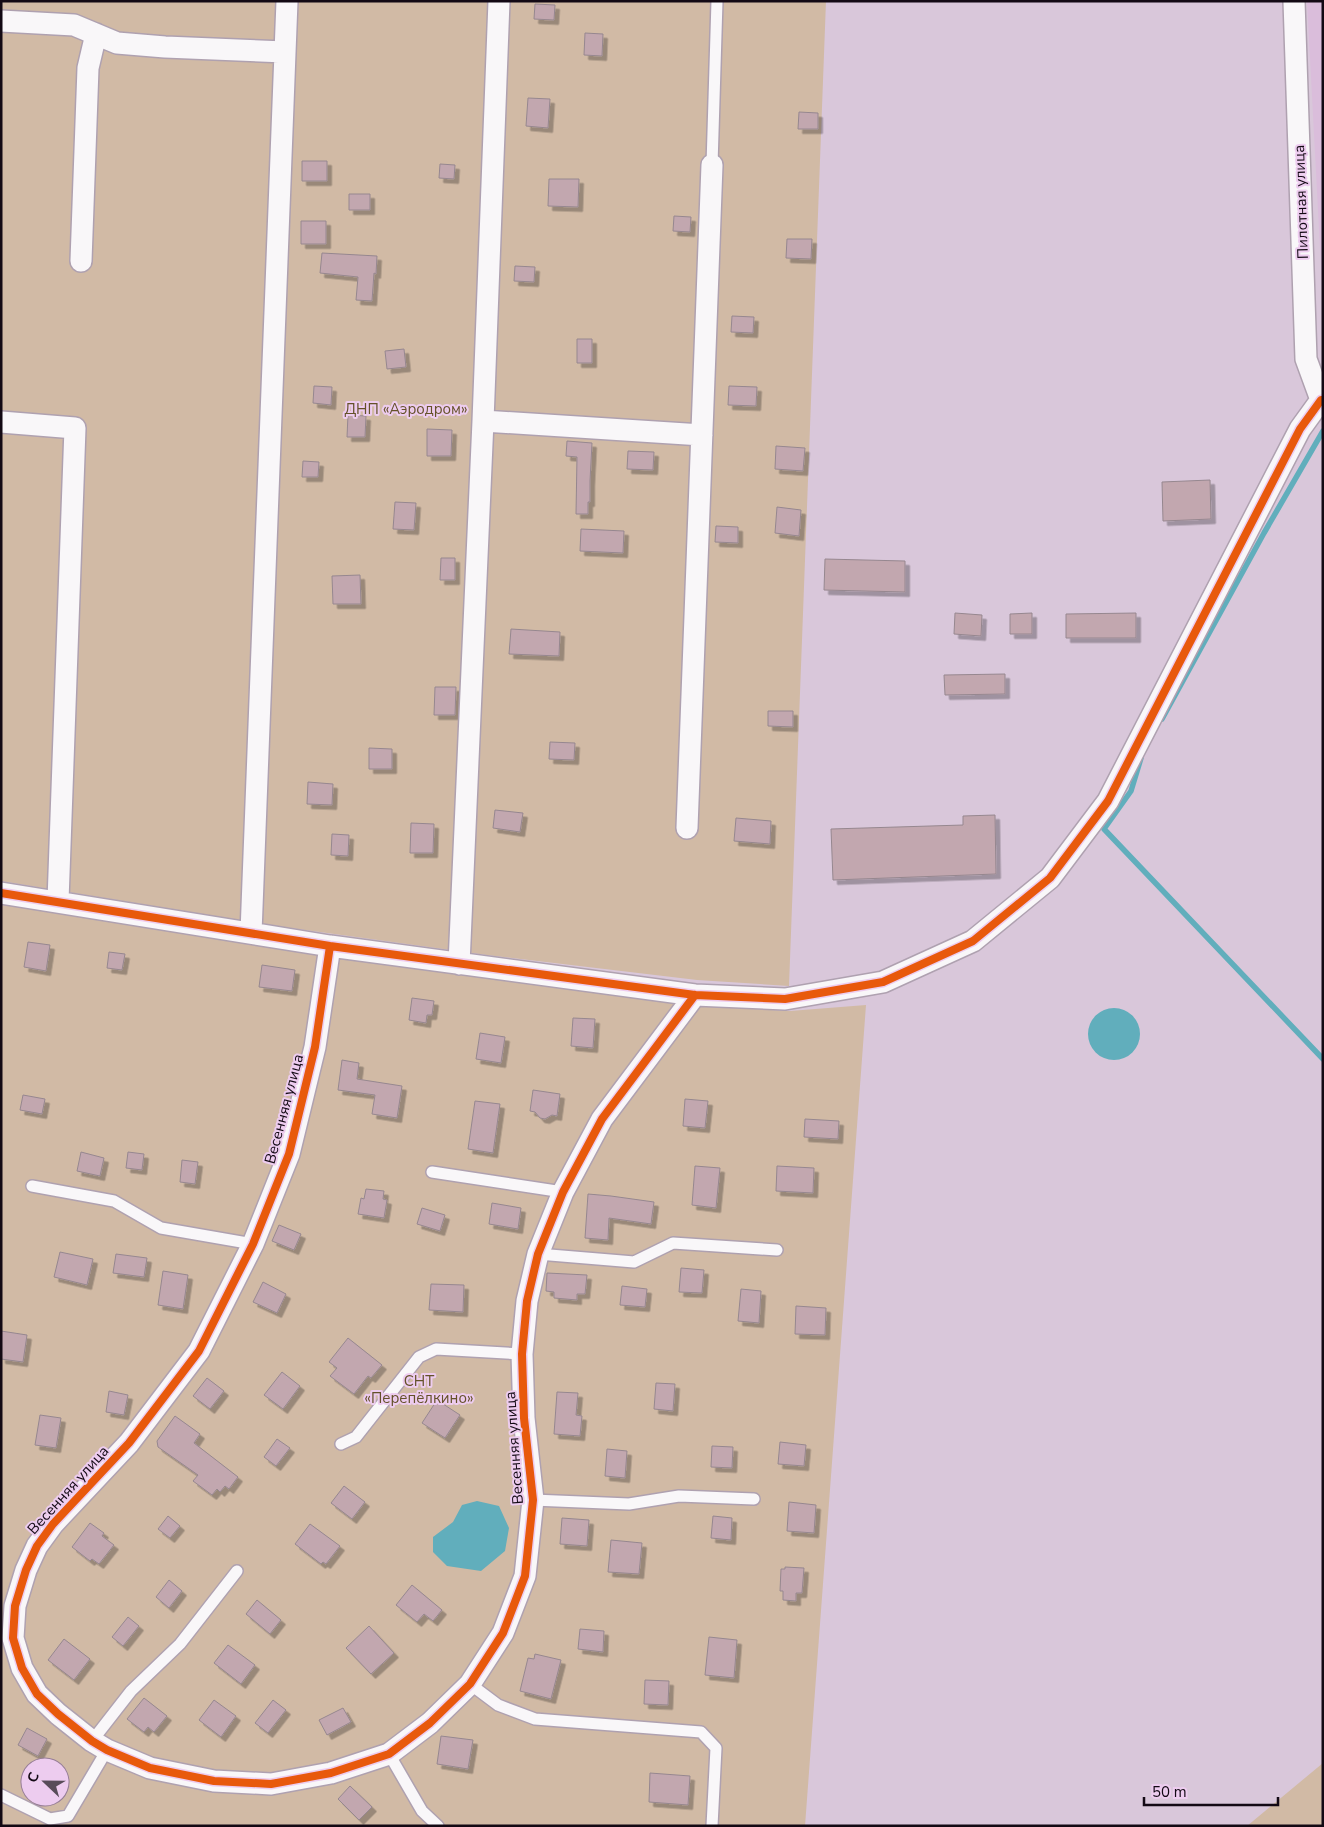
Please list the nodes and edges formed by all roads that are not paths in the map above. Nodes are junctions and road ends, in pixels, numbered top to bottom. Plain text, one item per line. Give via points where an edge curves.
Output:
1 (287, 1) edge
2 (499, 1) edge
3 (717, 1) edge
4 (1294, 1) edge
5 (1, 21) edge
6 (96, 34) junction
7 (285, 52) junction
8 (712, 165) joint
9 (81, 261) dead end
10 (1322, 400) edge
11 (483, 421) junction
12 (1, 422) edge
13 (702, 435) junction
14 (687, 828) dead end
15 (1, 893) edge
16 (58, 901) junction
17 (251, 933) junction
18 (330, 946) junction
19 (459, 964) junction
20 (695, 995) junction
21 (432, 1172) dead end
22 (32, 1186) dead end
23 (563, 1192) junction
24 (253, 1244) junction
25 (777, 1250) dead end
26 (538, 1254) junction
27 (522, 1354) junction
28 (341, 1444) dead end
29 (754, 1499) dead end
30 (533, 1500) junction
31 (237, 1571) dead end
32 (470, 1684) junction
33 (100, 1746) junction
34 (389, 1754) junction
35 (1, 1795) edge
36 (438, 1826) edge
37 (712, 1826) edge

1 - 7 street
2 - 11 street
3 - 8 lane
4 - 10 street, Пилотная улица via 1306,359
5 - 6 street via 74,24
6 - 7 street via 118,43
6 - 9 street via 88,68
7 - 17 street
8 - 13 street
10 - 20 street via 1300,429 1108,800 1050,878 973,941 883,982 785,999
11 - 13 street
11 - 19 street
12 - 16 street via 75,428
13 - 14 street
15 - 16 street
16 - 17 street
17 - 18 street
18 - 19 street
18 - 24 street, Весенняя улица via 315,1047 289,1154
19 - 20 street
20 - 23 street, Весенняя улица via 602,1119
21 - 23 lane
22 - 24 lane via 114,1201 161,1228
23 - 26 street, Весенняя улица
24 - 33 street, Весенняя улица via 199,1351 129,1443 53,1524 37,1546 14,1606 13,1638 22,1668 37,1694
25 - 26 lane via 673,1243 634,1262
26 - 27 street, Весенняя улица via 527,1301
27 - 28 lane via 436,1349 419,1357 356,1437
27 - 30 street, Весенняя улица via 524,1418
29 - 30 lane via 679,1496 629,1504
30 - 32 street, Весенняя улица via 525,1576 503,1633
31 - 33 lane via 180,1644 131,1691
32 - 34 street, Весенняя улица via 430,1723
32 - 37 lane via 498,1705 535,1719 701,1732 716,1748
33 - 34 street, Весенняя улица via 159,1770 214,1781 271,1784 331,1772
33 - 35 lane via 68,1816 50,1820
34 - 36 lane via 422,1811

